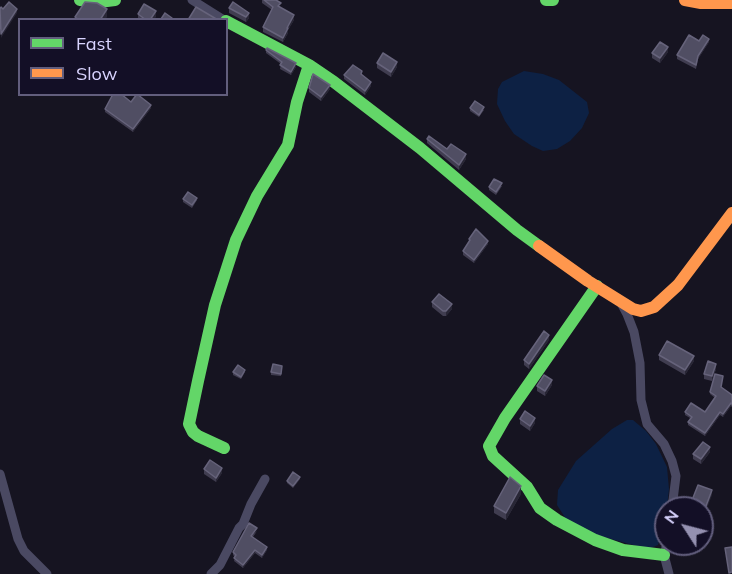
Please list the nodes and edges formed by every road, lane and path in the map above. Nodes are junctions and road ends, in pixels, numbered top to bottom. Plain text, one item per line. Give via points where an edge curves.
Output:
1 (80, 0) edge
2 (115, 0) edge
3 (192, 0) edge
4 (546, 0) edge
5 (553, 0) edge
6 (685, 0) edge
7 (732, 3) edge
8 (222, 18) edge
9 (228, 22) edge
10 (309, 65) junction
11 (732, 213) edge
12 (597, 286) junction
13 (619, 299) junction
14 (224, 448) dead end
15 (0, 474) edge
16 (265, 479) dead end
17 (674, 496) edge
18 (654, 550) edge
19 (666, 556) edge
20 (47, 574) edge
21 (211, 574) edge
22 (669, 574) edge

1 - 2 street
3 - 8 street
4 - 5 street
6 - 7 street
9 - 10 street
10 - 12 street via 420,148 517,230
10 - 14 street via 288,145 236,240 215,305 198,381 189,424 198,436
11 - 13 street via 678,285 654,307 641,311
12 - 13 street
12 - 18 street via 489,446 493,456 526,487 540,508 557,520 623,550
13 - 17 street via 634,332 647,424 672,461 676,476
15 - 20 street via 18,539 24,551
16 - 21 street via 220,565
19 - 22 street

